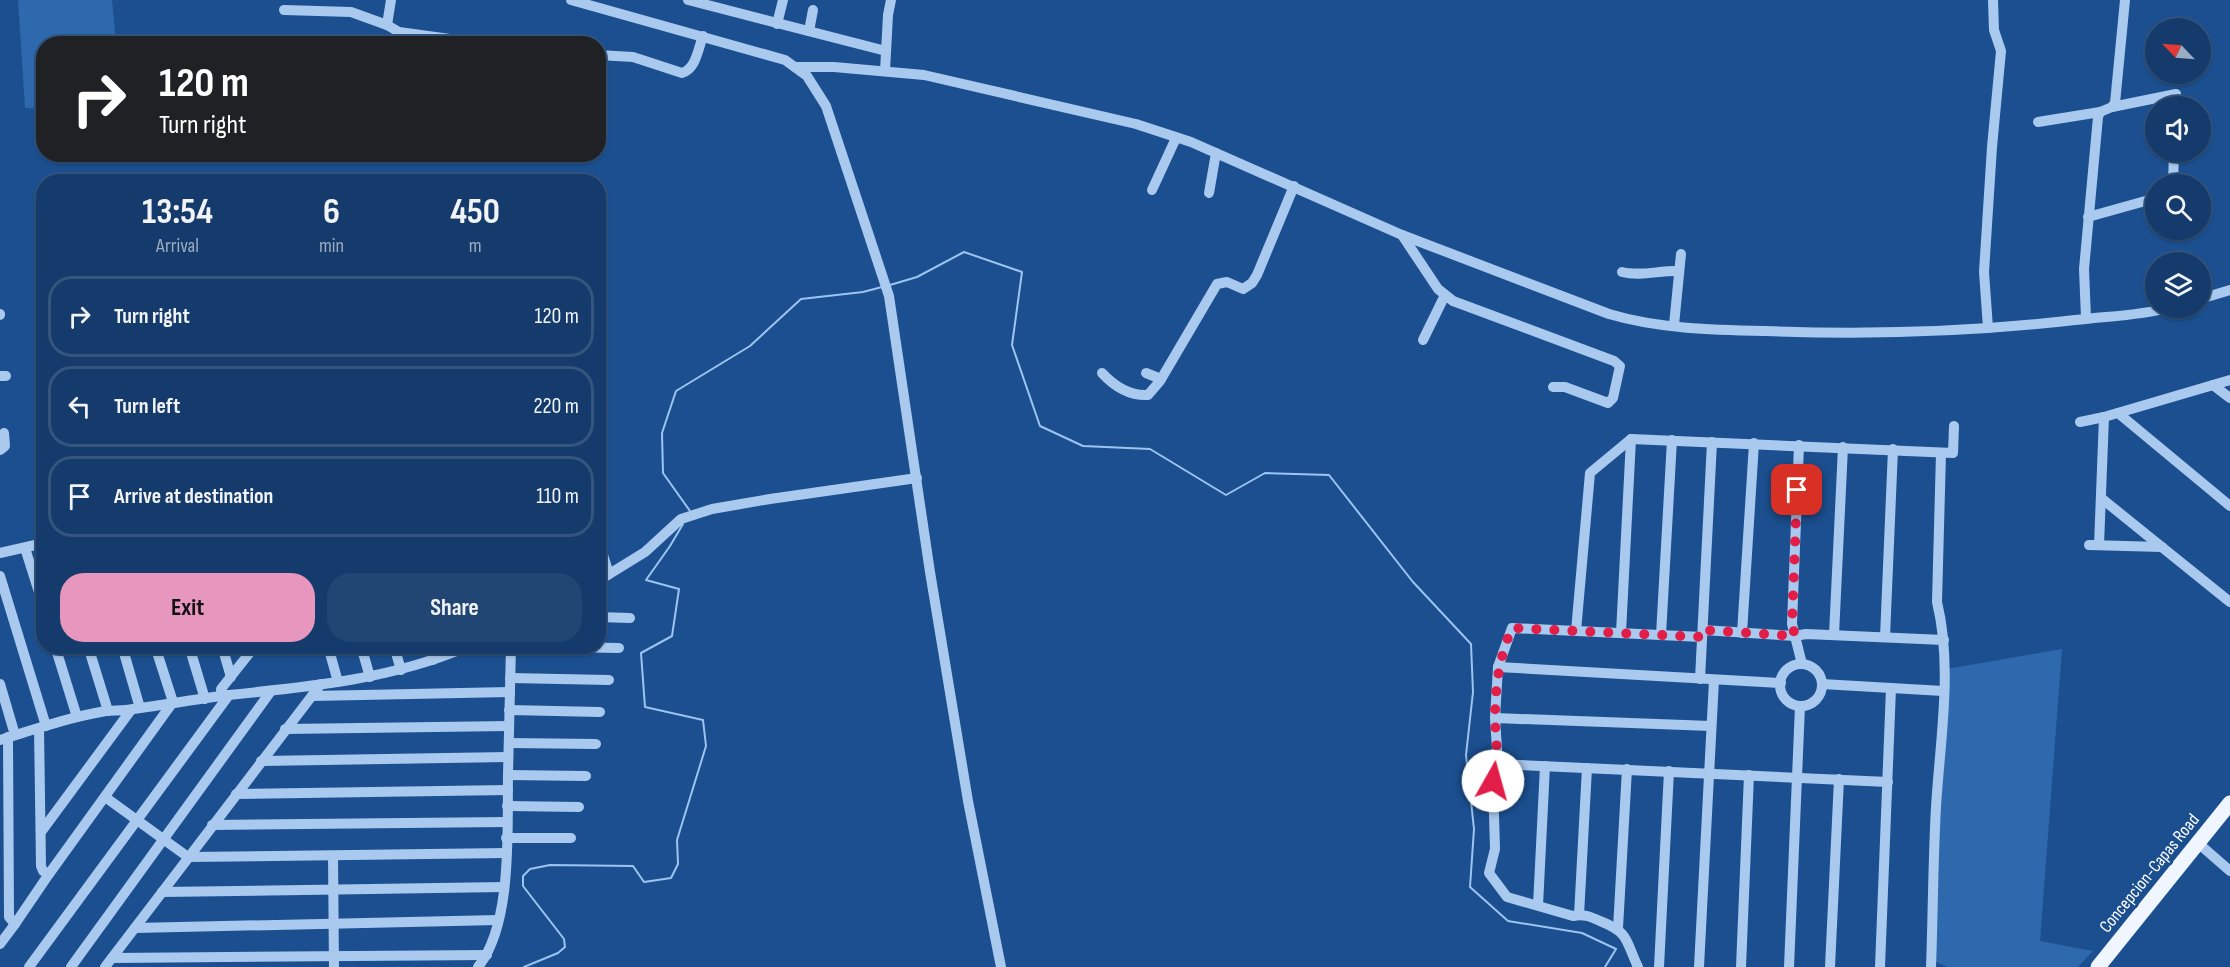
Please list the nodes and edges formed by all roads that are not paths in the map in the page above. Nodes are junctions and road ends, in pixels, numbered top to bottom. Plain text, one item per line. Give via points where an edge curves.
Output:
1 (391, 0) edge
2 (571, 0) edge
3 (688, 0) edge
4 (783, 0) edge
5 (891, 0) edge
6 (1993, 0) edge
7 (2125, 0) edge
8 (284, 10) dead end
9 (813, 10) dead end
10 (777, 24) junction
11 (387, 25) junction
12 (809, 31) junction
13 (428, 36) edge
14 (703, 36) junction
15 (885, 51) junction
16 (606, 55) edge
17 (795, 68) junction
18 (885, 71) junction
19 (2145, 100) edge
20 (2112, 107) junction
21 (2100, 112) junction
22 (2038, 122) dead end
23 (1176, 138) junction
24 (1216, 153) junction
25 (1294, 186) junction
26 (1152, 190) dead end
27 (1209, 193) dead end
28 (2145, 201) edge
29 (2088, 217) junction
30 (1402, 235) junction
31 (1681, 254) dead end
32 (1679, 271) junction
33 (1622, 272) dead end
34 (2230, 290) edge
35 (1445, 295) junction
36 (2211, 296) edge
37 (2145, 312) edge
38 (2086, 318) junction
39 (1674, 325) junction
40 (1988, 328) junction
41 (1423, 340) dead end
42 (1102, 373) dead end
43 (1146, 373) dead end
44 (1161, 380) junction
45 (2230, 380) edge
46 (2212, 385) junction
47 (1552, 387) dead end
48 (2230, 399) edge
49 (2118, 413) junction
50 (2104, 417) junction
51 (2080, 422) dead end
52 (1954, 426) dead end
53 (4, 433) dead end
54 (1631, 439) junction
55 (1672, 440) junction
56 (1712, 442) junction
57 (1754, 444) junction
58 (1799, 445) junction
59 (1843, 447) junction
60 (1893, 449) junction
61 (0, 450) edge
62 (1941, 453) junction
63 (917, 478) junction
64 (2101, 498) junction
65 (2230, 506) edge
66 (36, 545) edge
67 (2162, 547) junction
68 (25, 548) junction
69 (0, 553) edge
70 (606, 564) edge
71 (609, 574) junction
72 (0, 576) edge
73 (606, 576) edge
74 (36, 583) edge
75 (2230, 602) edge
76 (606, 617) edge
77 (630, 618) dead end
78 (1576, 631) junction
79 (1621, 633) junction
80 (1742, 633) junction
81 (1702, 634) junction
82 (1661, 635) junction
83 (1834, 635) junction
84 (1795, 636) junction
85 (1885, 637) junction
86 (1944, 640) junction
87 (606, 648) edge
88 (620, 648) dead end
89 (57, 654) edge
90 (90, 654) edge
91 (124, 654) edge
92 (158, 654) edge
93 (191, 654) edge
94 (224, 654) edge
95 (249, 654) edge
96 (330, 654) edge
97 (364, 654) edge
98 (396, 654) edge
99 (431, 654) edge
100 (448, 654) edge
101 (511, 654) edge
102 (433, 660) junction
103 (1802, 664) junction
104 (1498, 667) junction
105 (401, 670) junction
106 (231, 677) junction
107 (370, 677) junction
108 (510, 678) junction
109 (1700, 679) junction
110 (609, 680) dead end
111 (1713, 680) junction
112 (338, 682) junction
113 (1781, 683) junction
114 (0, 684) edge
115 (321, 684) junction
116 (1822, 684) junction
117 (1891, 688) junction
118 (1943, 691) junction
119 (271, 692) junction
120 (510, 692) junction
121 (225, 696) junction
122 (312, 696) junction
123 (205, 699) junction
124 (172, 702) junction
125 (1800, 706) junction
126 (136, 709) junction
127 (510, 710) junction
128 (108, 711) junction
129 (600, 712) dead end
130 (77, 717) junction
131 (1495, 718) junction
132 (509, 726) junction
133 (1711, 726) junction
134 (42, 727) junction
135 (285, 729) junction
136 (8, 737) edge
137 (509, 742) junction
138 (596, 744) dead end
139 (508, 756) junction
140 (261, 761) junction
141 (1498, 764) junction
142 (1545, 766) junction
143 (1587, 768) junction
144 (1627, 769) junction
145 (1669, 771) junction
146 (1709, 773) junction
147 (508, 775) junction
148 (1749, 775) junction
149 (586, 776) dead end
150 (1797, 777) junction
151 (1839, 779) junction
152 (1888, 782) junction
153 (508, 790) junction
154 (236, 794) junction
155 (105, 797) junction
156 (2230, 803) edge
157 (507, 806) junction
158 (579, 807) dead end
159 (137, 820) junction
160 (507, 822) junction
161 (212, 825) junction
162 (41, 832) junction
163 (507, 838) junction
164 (571, 838) dead end
165 (164, 839) junction
166 (2198, 843) junction
167 (506, 853) junction
168 (333, 856) junction
169 (188, 857) junction
170 (2230, 871) edge
171 (49, 874) junction
172 (504, 887) junction
173 (333, 889) junction
174 (162, 892) junction
175 (1538, 905) junction
176 (1579, 915) junction
177 (498, 920) junction
178 (334, 923) junction
179 (15, 924) junction
180 (135, 928) junction
181 (1618, 928) junction
182 (0, 944) edge
183 (487, 955) junction
184 (112, 958) junction
185 (334, 961) edge
186 (29, 967) edge
187 (71, 967) edge
188 (105, 967) edge
189 (478, 967) edge
190 (1000, 967) edge
191 (1638, 967) edge
192 (1659, 967) edge
193 (1700, 967) edge
194 (1741, 967) edge
195 (1789, 967) edge
196 (1830, 967) edge
197 (1880, 967) edge
198 (1931, 967) edge
199 (2097, 967) edge

1 - 11 street
2 - 14 street
3 - 10 street
4 - 10 street
5 - 15 street
6 - 40 street via 1994,30 2001,51 1984,272
7 - 20 street via 2117,92
8 - 11 street via 351,12
9 - 12 street
10 - 12 street
11 - 13 street via 399,32
12 - 15 street
14 - 16 street via 692,68 682,73 633,57
14 - 17 street via 785,60
15 - 18 street
17 - 18 street
17 - 63 street via 807,76 826,106 885,278
18 - 23 street via 968,84 1136,124
19 - 20 street
20 - 21 street
21 - 22 street
21 - 29 street
23 - 24 street
23 - 26 street
24 - 25 street
24 - 27 street
25 - 30 street
25 - 44 street via 1252,283 1243,289 1227,282 1217,284
28 - 29 street
29 - 38 street
30 - 35 street
30 - 39 street via 1609,314
31 - 32 street
32 - 33 street
32 - 39 street
34 - 36 street
35 - 41 street
35 - 47 street via 1620,366 1613,398 1608,403 1565,387
37 - 38 street
38 - 40 street
39 - 40 street via 1825,333
42 - 44 street via 1126,392 1141,395 1148,395
43 - 44 street
45 - 46 street
46 - 48 street
46 - 49 street
49 - 50 street
49 - 65 street
50 - 51 street
50 - 64 street
52 - 62 street via 1953,453
53 - 61 street
54 - 55 street
54 - 78 street via 1590,473
54 - 79 street
55 - 56 street
55 - 82 street
56 - 57 street
56 - 81 street
57 - 58 street
57 - 80 street
58 - 59 street
58 - 84 street via 1792,624
59 - 60 street
59 - 83 street
60 - 62 street
60 - 85 street
62 - 86 street via 1937,602
63 - 71 street via 712,509 681,519 645,552
63 - 190 street via 966,790
64 - 67 street
64 - 67 street via 2094,545
66 - 68 street
67 - 75 street
68 - 69 street
68 - 74 street
70 - 71 street
71 - 73 street
72 - 134 street
76 - 77 street
78 - 79 street
78 - 104 street via 1512,628
79 - 82 street
80 - 81 street
80 - 84 street
81 - 82 street
81 - 109 street
83 - 84 street
83 - 85 street
84 - 103 street
85 - 86 street
86 - 118 street
87 - 88 street
89 - 130 street
90 - 128 street
91 - 126 street
92 - 124 street
93 - 123 street
94 - 106 street
95 - 106 street
96 - 112 street
97 - 107 street
98 - 105 street
99 - 102 street
100 - 102 street
101 - 108 street
102 - 105 street
103 - 113 street via 1789,668
103 - 116 street via 1815,668
104 - 109 street
104 - 131 street
105 - 107 street
106 - 121 street via 222,689
107 - 112 street
108 - 110 street
108 - 120 street
109 - 111 street
111 - 113 street
111 - 133 street
112 - 115 street
113 - 125 street via 1785,699
114 - 136 street
115 - 119 street
115 - 122 street
116 - 117 street
116 - 125 street via 1816,699
117 - 118 street
117 - 152 street
118 - 198 street
119 - 121 street
119 - 165 street
120 - 122 street
120 - 127 street
121 - 123 street
121 - 159 street
122 - 135 street
123 - 124 street
124 - 126 street
124 - 155 street
125 - 150 street
126 - 128 street
126 - 162 street
127 - 129 street
127 - 132 street
128 - 130 street
130 - 134 street
131 - 133 street
131 - 141 street
132 - 135 street
132 - 137 street
133 - 146 street
134 - 136 street
134 - 162 street
135 - 140 street
136 - 179 street via 9,917
137 - 138 street
137 - 139 street
139 - 140 street
139 - 147 street
140 - 154 street
141 - 142 street
141 - 175 street via 1493,781 1495,849 1489,873 1507,897
142 - 143 street
142 - 175 street
143 - 144 street
143 - 176 street
144 - 145 street
144 - 181 street
145 - 146 street
145 - 192 street
146 - 148 street
146 - 193 street
147 - 149 street
147 - 153 street
148 - 150 street
148 - 194 street
150 - 151 street
150 - 195 street
151 - 152 street
151 - 196 street
152 - 197 street
153 - 154 street
153 - 157 street
154 - 161 street
155 - 159 street
155 - 171 street
156 - 166 main road, Concepcion-Capas Road
157 - 158 street
157 - 160 street
159 - 165 street
159 - 186 street
160 - 161 street
160 - 163 street
161 - 169 street
162 - 171 street via 41,866
163 - 164 street
163 - 167 street
165 - 169 street
165 - 187 street
166 - 170 street
166 - 199 main road, Concepcion-Capas Road
167 - 168 street
167 - 172 street
168 - 169 street
168 - 173 street
169 - 174 street
171 - 179 street
172 - 173 street
172 - 177 street
173 - 174 street
173 - 178 street
174 - 180 street
175 - 176 street
176 - 181 street
177 - 178 street
177 - 183 street
178 - 180 street
178 - 185 street
179 - 182 street
180 - 184 street
181 - 191 street
183 - 185 street
183 - 189 street
184 - 185 street
184 - 188 street

